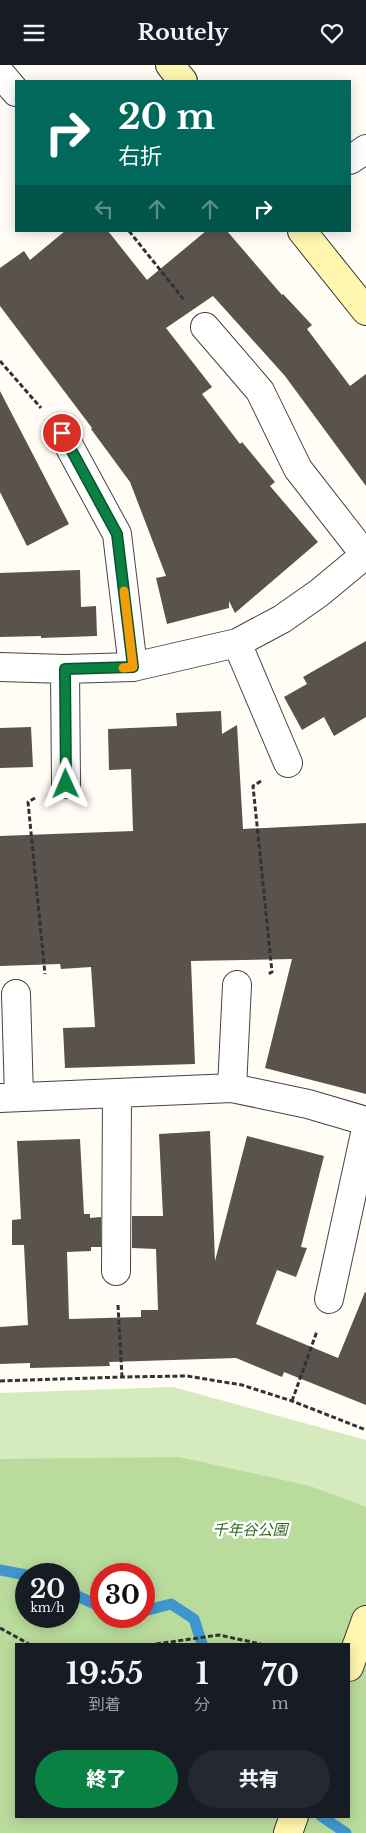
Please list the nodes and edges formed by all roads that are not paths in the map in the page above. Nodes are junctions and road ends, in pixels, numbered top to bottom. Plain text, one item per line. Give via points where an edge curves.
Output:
1 (170, 65) edge
2 (0, 73) edge
3 (182, 80) edge
4 (15, 91) edge
5 (366, 149) edge
6 (351, 160) edge
7 (303, 232) edge
8 (366, 311) edge
9 (205, 327) road end
10 (62, 433) road end
11 (365, 554) edge
12 (237, 643) junction
13 (0, 667) edge
14 (133, 667) junction
15 (65, 669) junction
16 (288, 763) road end
17 (66, 784) road end
18 (237, 985) road end
19 (16, 994) road end
20 (232, 1088) junction
21 (117, 1094) junction
22 (10, 1097) edge
23 (366, 1121) edge
24 (366, 1129) edge
25 (116, 1271) road end
26 (329, 1299) road end
27 (366, 1620) edge
28 (350, 1664) edge
29 (293, 1818) edge
30 (288, 1833) edge

1 - 3 street
2 - 4 street
5 - 6 street
7 - 8 street
9 - 11 street via 260,391 298,469
10 - 14 street via 117,534
11 - 12 street via 282,619
12 - 14 street
12 - 16 street
13 - 15 street
14 - 15 street
15 - 17 street
18 - 20 street
19 - 22 street
20 - 21 street
20 - 23 street via 308,1104
21 - 22 street
21 - 25 street
24 - 26 street
27 - 28 street
29 - 30 street

